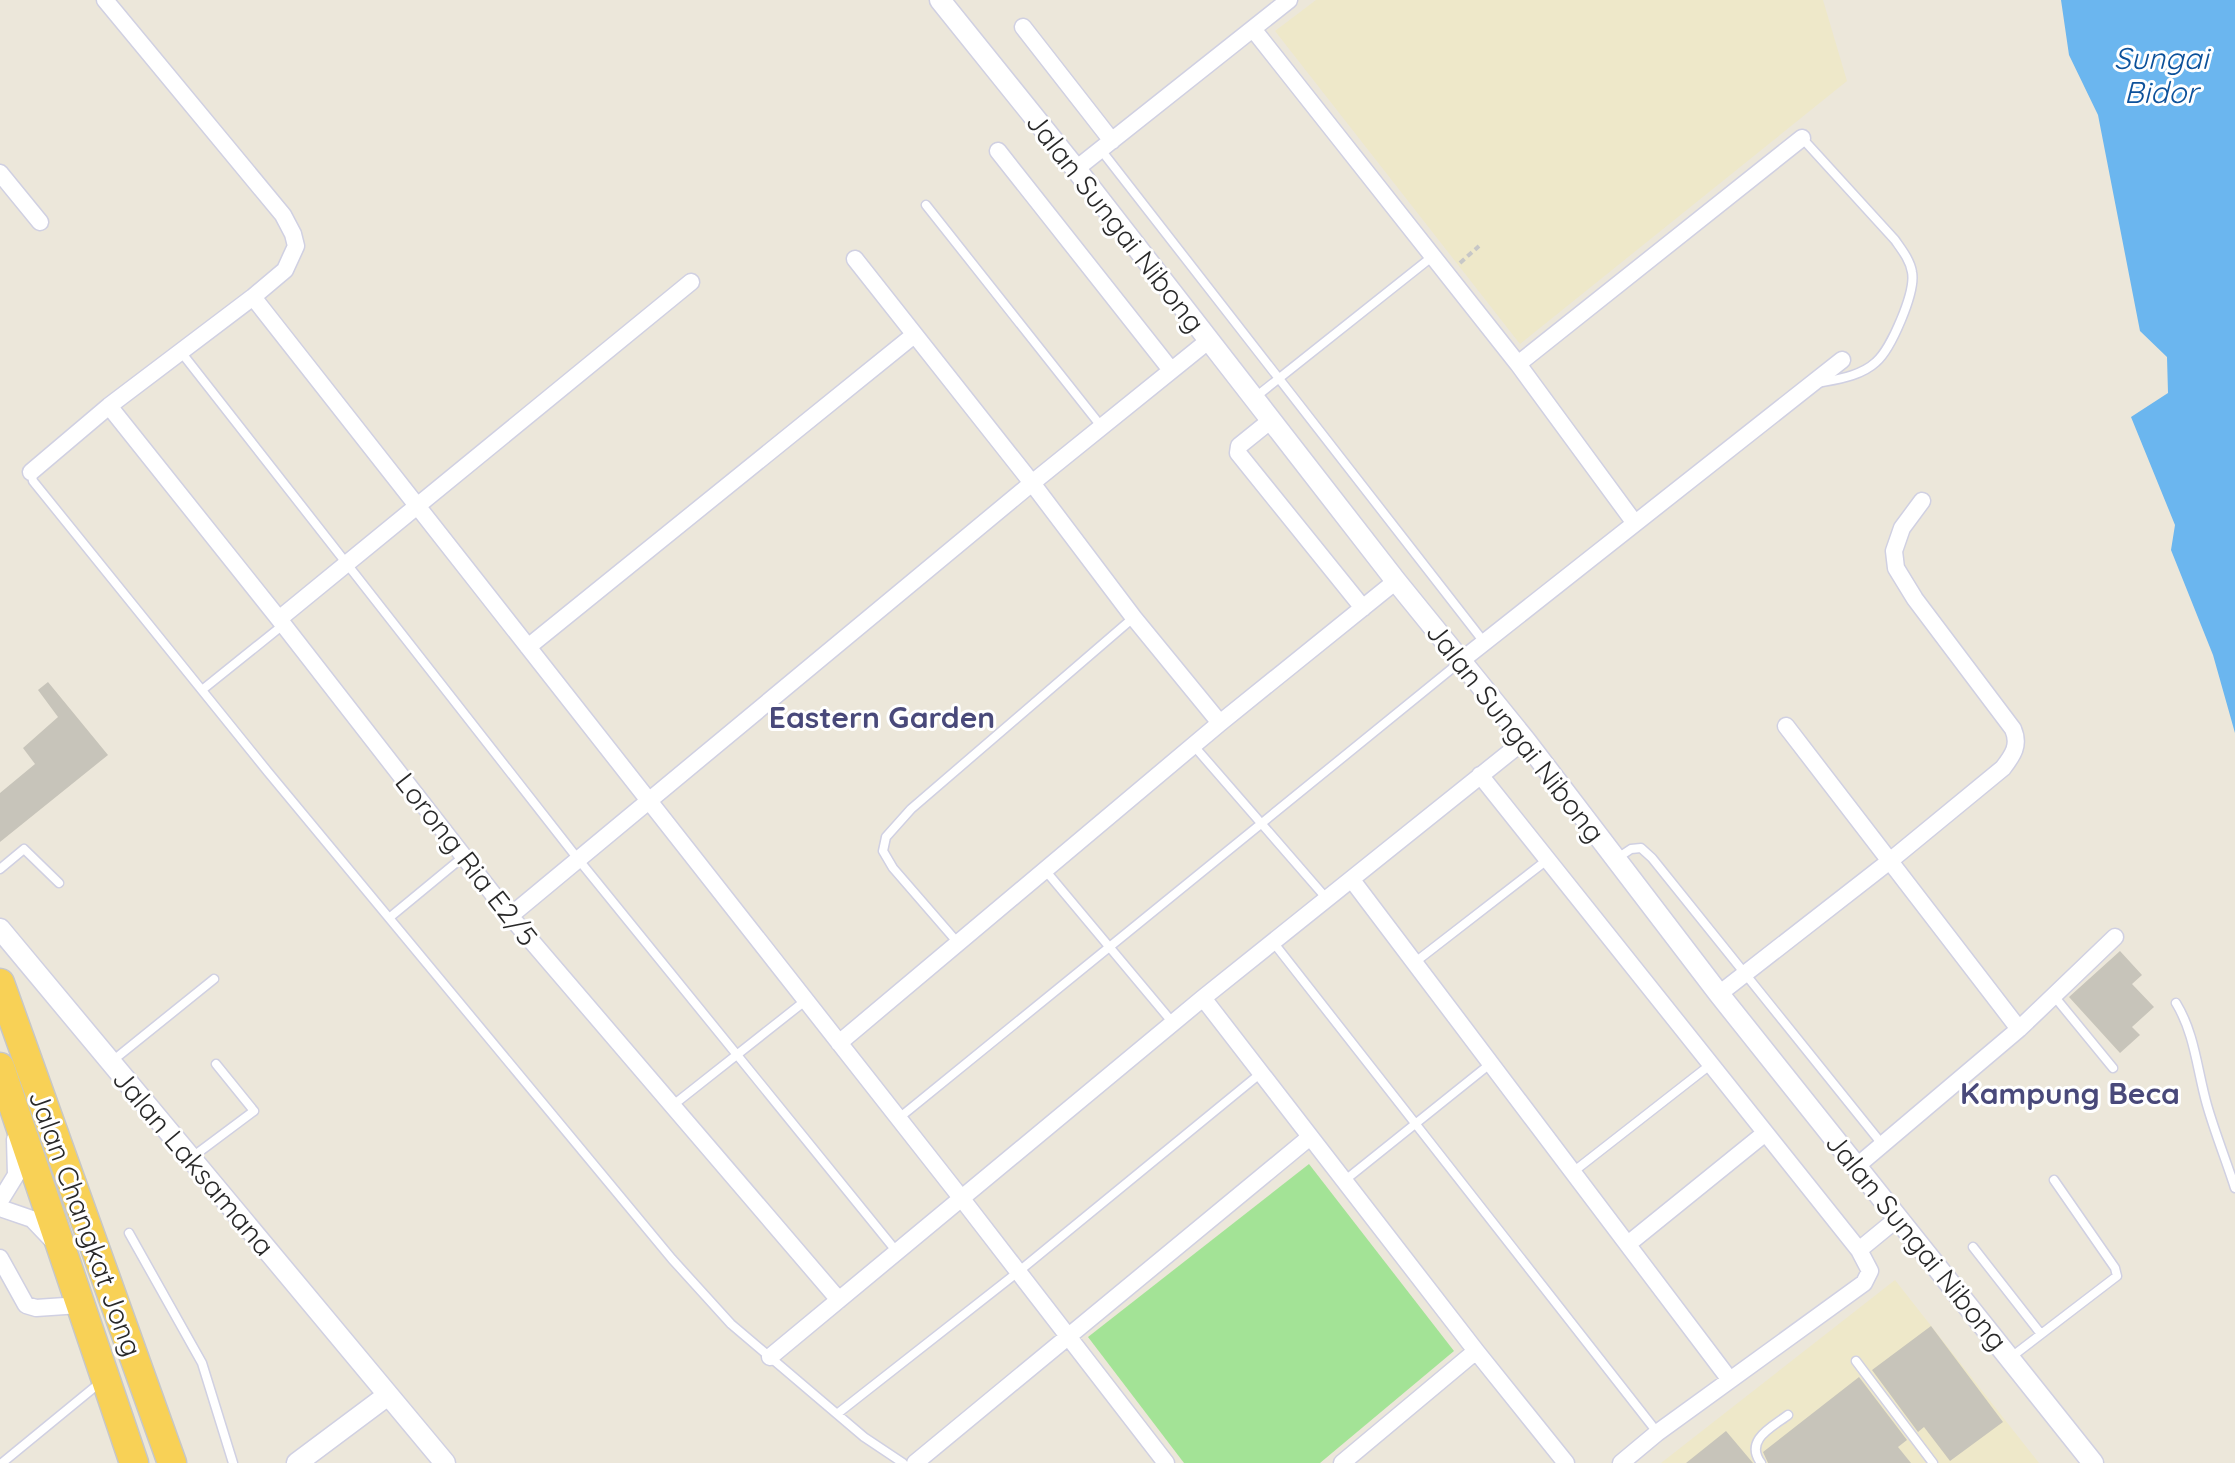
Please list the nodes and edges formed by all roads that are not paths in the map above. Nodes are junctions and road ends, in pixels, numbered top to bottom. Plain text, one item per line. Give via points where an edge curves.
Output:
1 (105, 0) edge
2 (940, 0) edge
3 (1289, 0) edge
4 (1023, 27) dead end
5 (1253, 29) junction
6 (1802, 138) joint
7 (1106, 145) junction
8 (998, 151) dead end
9 (1076, 169) junction
10 (0, 173) edge
11 (926, 205) dead end
12 (40, 222) dead end
13 (1433, 256) junction
14 (855, 259) dead end
15 (691, 282) dead end
16 (253, 297) junction
17 (914, 335) junction
18 (1208, 341) junction
19 (181, 352) junction
20 (1842, 360) dead end
21 (1518, 364) junction
22 (1171, 370) junction
23 (1279, 379) junction
24 (1810, 385) junction
25 (1253, 399) junction
26 (109, 406) junction
27 (1270, 421) junction
28 (1101, 426) junction
29 (31, 472) joint
30 (1032, 483) junction
31 (1922, 501) dead end
32 (417, 507) junction
33 (1634, 522) junction
34 (346, 565) junction
35 (1396, 581) junction
36 (1363, 608) junction
37 (1134, 618) junction
38 (282, 622) junction
39 (1484, 642) junction
40 (528, 647) junction
41 (1462, 660) junction
42 (202, 690) junction
43 (1220, 723) junction
44 (1786, 726) dead end
45 (1525, 740) junction
46 (1194, 746) junction
47 (1480, 775) junction
48 (647, 801) junction
49 (1261, 824) junction
50 (464, 856) junction
51 (578, 859) junction
52 (1616, 859) junction
53 (1547, 860) junction
54 (1891, 860) junction
55 (0, 869) edge
56 (1045, 870) junction
57 (1352, 880) junction
58 (59, 883) dead end
59 (1327, 899) junction
60 (510, 916) junction
61 (389, 918) junction
62 (0, 929) edge
63 (2115, 937) dead end
64 (1273, 942) junction
65 (958, 943) junction
66 (1110, 947) junction
67 (1414, 963) junction
68 (1744, 973) junction
69 (214, 979) dead end
70 (0, 983) edge
71 (1719, 994) junction
72 (2054, 996) junction
73 (1203, 998) junction
74 (805, 1001) junction
75 (2176, 1003) dead end
76 (1173, 1023) junction
77 (2019, 1029) junction
78 (839, 1043) junction
79 (736, 1055) junction
80 (111, 1063) junction
81 (216, 1064) dead end
82 (1490, 1064) junction
83 (1710, 1065) junction
84 (0, 1067) edge
85 (2113, 1068) dead end
86 (1261, 1073) junction
87 (672, 1106) junction
88 (14, 1112) junction
89 (899, 1118) junction
90 (1417, 1123) junction
91 (1764, 1134) junction
92 (1310, 1137) junction
93 (1883, 1144) junction
94 (191, 1159) junction
95 (1857, 1166) junction
96 (1573, 1172) junction
97 (2054, 1180) dead end
98 (1344, 1181) junction
99 (2235, 1188) edge
100 (962, 1199) junction
101 (0, 1201) edge
102 (0, 1208) edge
103 (1898, 1218) junction
104 (129, 1233) dead end
105 (1628, 1244) junction
106 (1973, 1247) dead end
107 (1859, 1250) junction
108 (61, 1251) junction
109 (897, 1252) junction
110 (0, 1258) edge
111 (1018, 1272) junction
112 (839, 1300) junction
113 (80, 1305) junction
114 (2041, 1334) junction
115 (1066, 1336) junction
116 (1476, 1351) junction
117 (770, 1357) junction
118 (2010, 1358) junction
119 (1856, 1361) dead end
120 (137, 1364) junction
121 (106, 1378) junction
122 (1730, 1380) junction
123 (388, 1395) junction
124 (837, 1414) junction
125 (1788, 1415) dead end
126 (1657, 1433) junction
127 (133, 1460) edge
128 (2, 1463) edge
129 (172, 1463) edge
130 (233, 1463) edge
131 (297, 1463) edge
132 (445, 1463) edge
133 (903, 1463) edge
134 (915, 1463) edge
135 (1166, 1463) edge
136 (1342, 1463) edge
137 (1566, 1463) edge
138 (1621, 1463) edge
139 (1761, 1463) edge
140 (1933, 1463) edge
141 (2093, 1463) edge

1 - 16 street via 283,215 293,234 296,246 285,270
2 - 9 street, Jalan Sungai Nibong
3 - 5 street
4 - 7 street
5 - 7 street
5 - 13 street
6 - 21 street
6 - 24 lane via 1895,240 1913,276 1888,349 1875,364 1852,376
7 - 9 street
7 - 23 lane
8 - 22 street
9 - 18 street, Jalan Sungai Nibong
10 - 12 street
11 - 28 lane
13 - 21 street
13 - 23 lane
14 - 17 street
15 - 32 street
16 - 19 street
16 - 32 street
17 - 30 street
17 - 40 street
18 - 22 street
18 - 25 street, Jalan Sungai Nibong
19 - 26 street
19 - 34 lane
20 - 24 street
21 - 33 street
22 - 28 street
23 - 25 lane
23 - 39 lane
24 - 33 street
25 - 27 street, Jalan Sungai Nibong
26 - 29 street
26 - 38 street, Lorong Ria E2/5
27 - 35 street, Jalan Sungai Nibong
27 - 36 street via 1239,446 1238,453
28 - 30 street
29 - 42 lane
30 - 37 street
30 - 48 street
31 - 54 street via 1902,528 1894,551 1896,568 2017,737 2015,753 2003,768
32 - 34 street
32 - 40 street
33 - 39 street
34 - 38 street
34 - 51 lane
35 - 36 street
35 - 41 street, Jalan Sungai Nibong
36 - 43 street
37 - 43 street
37 - 65 lane via 911,809 886,837 883,851 893,868
38 - 42 lane
38 - 50 street, Lorong Ria E2/5
39 - 41 street
40 - 48 street
41 - 45 street, Jalan Sungai Nibong
41 - 49 lane
42 - 61 lane
43 - 46 street
44 - 54 street
45 - 47 street
45 - 52 street, Jalan Sungai Nibong
46 - 49 lane
46 - 56 street
47 - 53 street
47 - 57 street
48 - 51 street
48 - 74 street
49 - 59 lane
49 - 66 lane
50 - 60 street, Lorong Ria E2/5
50 - 61 lane
51 - 60 street
51 - 79 lane
52 - 68 lane via 1641,848
52 - 71 street, Jalan Sungai Nibong
53 - 67 lane
53 - 83 street
54 - 68 street
54 - 77 street
55 - 58 lane via 24,849
56 - 65 street
56 - 66 lane
57 - 59 street
57 - 67 street
59 - 64 street
60 - 87 street, Lorong Ria E2/5
61 - 117 lane via 672,1259 731,1324
62 - 80 street, Jalan Laksamana
63 - 72 street
64 - 73 street
64 - 90 lane
65 - 78 street
66 - 76 lane
66 - 89 lane
67 - 82 street
68 - 71 street
68 - 93 lane
69 - 80 lane
70 - 120 highway, Jalan Changkat Jong
71 - 95 street, Jalan Sungai Nibong
72 - 77 street
72 - 85 lane
73 - 76 street
73 - 86 street
74 - 78 street
74 - 79 lane
75 - 99 lane via 2193,1041
76 - 100 street
77 - 93 street
78 - 89 street
79 - 87 lane
79 - 109 lane
80 - 94 street, Jalan Laksamana
81 - 94 lane via 254,1111
82 - 90 lane
82 - 96 street
83 - 91 street
83 - 96 lane
84 - 88 highway, Jalan Changkat Jong
86 - 92 street
86 - 111 lane
87 - 112 street, Lorong Ria E2/5
88 - 101 street via 16,1175
88 - 108 highway, Jalan Changkat Jong
89 - 100 street
90 - 98 lane
90 - 126 lane
91 - 105 street
91 - 107 street
92 - 98 street
92 - 115 street
93 - 95 street
94 - 123 street, Jalan Laksamana
95 - 103 street, Jalan Sungai Nibong
96 - 105 street
97 - 114 lane via 2117,1276
98 - 116 street
100 - 109 street
100 - 111 street
102 - 108 street via 32,1219
103 - 107 street
103 - 118 street, Jalan Sungai Nibong
104 - 130 lane via 202,1363
105 - 122 street
106 - 114 lane
107 - 122 street via 1870,1271 1864,1283
108 - 113 highway, Jalan Changkat Jong
109 - 112 street
110 - 113 street via 26,1305
111 - 115 street
111 - 124 lane
112 - 117 street
113 - 121 highway, Jalan Changkat Jong
114 - 118 lane
115 - 134 street
115 - 135 street
116 - 136 street
116 - 137 street
117 - 124 lane
118 - 141 street, Jalan Sungai Nibong
119 - 140 lane
120 - 127 highway via 124,1387
120 - 129 highway, Jalan Changkat Jong
121 - 127 highway, Jalan Changkat Jong
121 - 128 lane
122 - 126 street
123 - 131 street
123 - 132 street, Jalan Laksamana
124 - 133 lane
125 - 139 lane via 1761,1434 1755,1456
126 - 138 street

